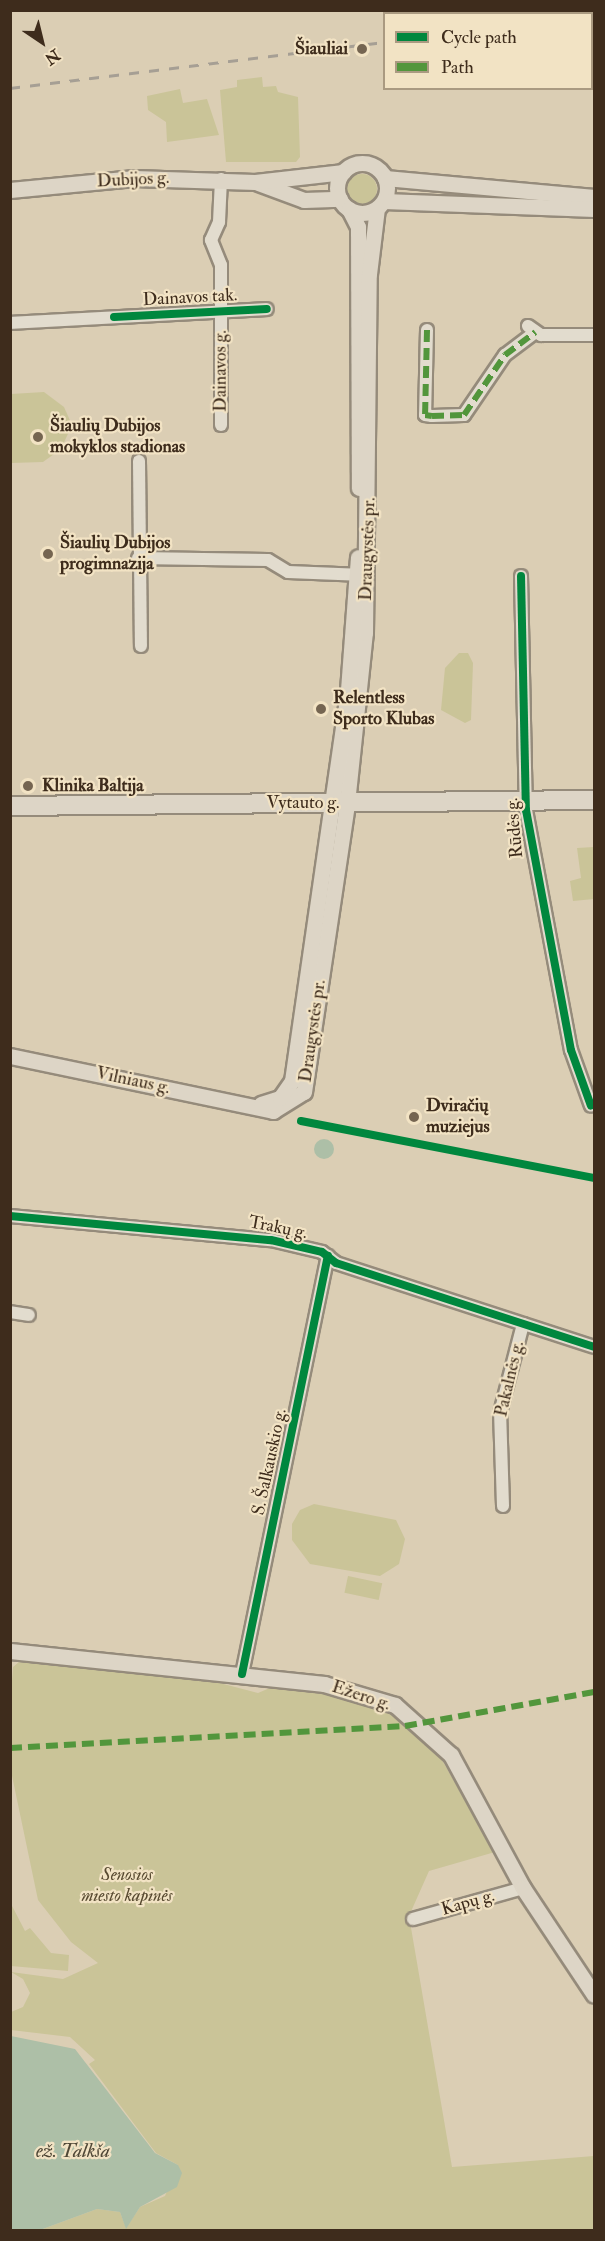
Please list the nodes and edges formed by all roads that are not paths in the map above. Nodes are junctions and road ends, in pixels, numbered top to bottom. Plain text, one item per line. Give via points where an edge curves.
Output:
1 (343, 172) junction
2 (221, 178) junction
3 (385, 178) junction
4 (255, 182) junction
5 (10, 190) edge
6 (594, 197) edge
7 (344, 204) junction
8 (380, 204) junction
9 (594, 209) edge
10 (267, 309) dead end
11 (221, 311) junction
12 (10, 323) edge
13 (428, 330) dead end
14 (594, 335) edge
15 (220, 425) dead end
16 (139, 461) dead end
17 (138, 558) junction
18 (363, 575) junction
19 (521, 576) dead end
20 (141, 646) dead end
21 (526, 800) junction
22 (594, 800) edge
23 (340, 803) junction
24 (10, 806) edge
25 (10, 1056) edge
26 (256, 1105) joint
27 (591, 1106) dead end
28 (10, 1216) edge
29 (328, 1256) junction
30 (10, 1312) edge
31 (29, 1315) dead end
32 (523, 1324) junction
33 (594, 1347) edge
34 (503, 1506) dead end
35 (10, 1651) edge
36 (242, 1674) junction
37 (523, 1888) junction
38 (414, 1919) dead end
39 (594, 1995) edge

1 - 3 main road via 368,163
1 - 4 main road, Dubijos g.
1 - 7 main road
2 - 4 main road, Dubijos g.
2 - 5 main road, Dubijos g. via 134,178
2 - 11 street, Dainavos g. via 219,222 211,240 212,255 220,265
3 - 6 main road
3 - 8 main road
4 - 7 main road, Dubijos g. via 304,200
7 - 8 main road via 363,213
7 - 18 main road, Draugystės pr. via 358,227
8 - 9 main road
8 - 18 main road, Draugystės pr. via 369,274
10 - 11 street, Dainavos tak.
11 - 12 street, Dainavos tak.
11 - 15 street, Dainavos g.
13 - 14 street via 425,416 464,415 505,355 531,329
16 - 17 street
17 - 18 street via 268,560 288,572
17 - 20 street
18 - 23 main road, Draugystės pr.
19 - 21 street, Rūdės g.
21 - 22 highway, Vytauto g.
21 - 23 highway, Vytauto g.
21 - 27 street, Rūdės g. via 536,885 568,1038
23 - 24 highway, Vytauto g.
23 - 26 main road, Draugystės pr. via 304,1092 283,1109
25 - 26 main road, Vilniaus g.
28 - 29 street, Trakų g. via 244,1236
29 - 32 street, Trakų g. via 336,1263
29 - 36 street, S. Šalkauskio g.
30 - 31 street
32 - 33 street, Trakų g.
32 - 34 street, Pakalnės g. via 500,1413
35 - 36 main road, Ežero g.
36 - 37 main road, Ežero g. via 344,1687 384,1700 420,1722 464,1774
37 - 38 street, Kapų g.
37 - 39 main road, Ežero g.

